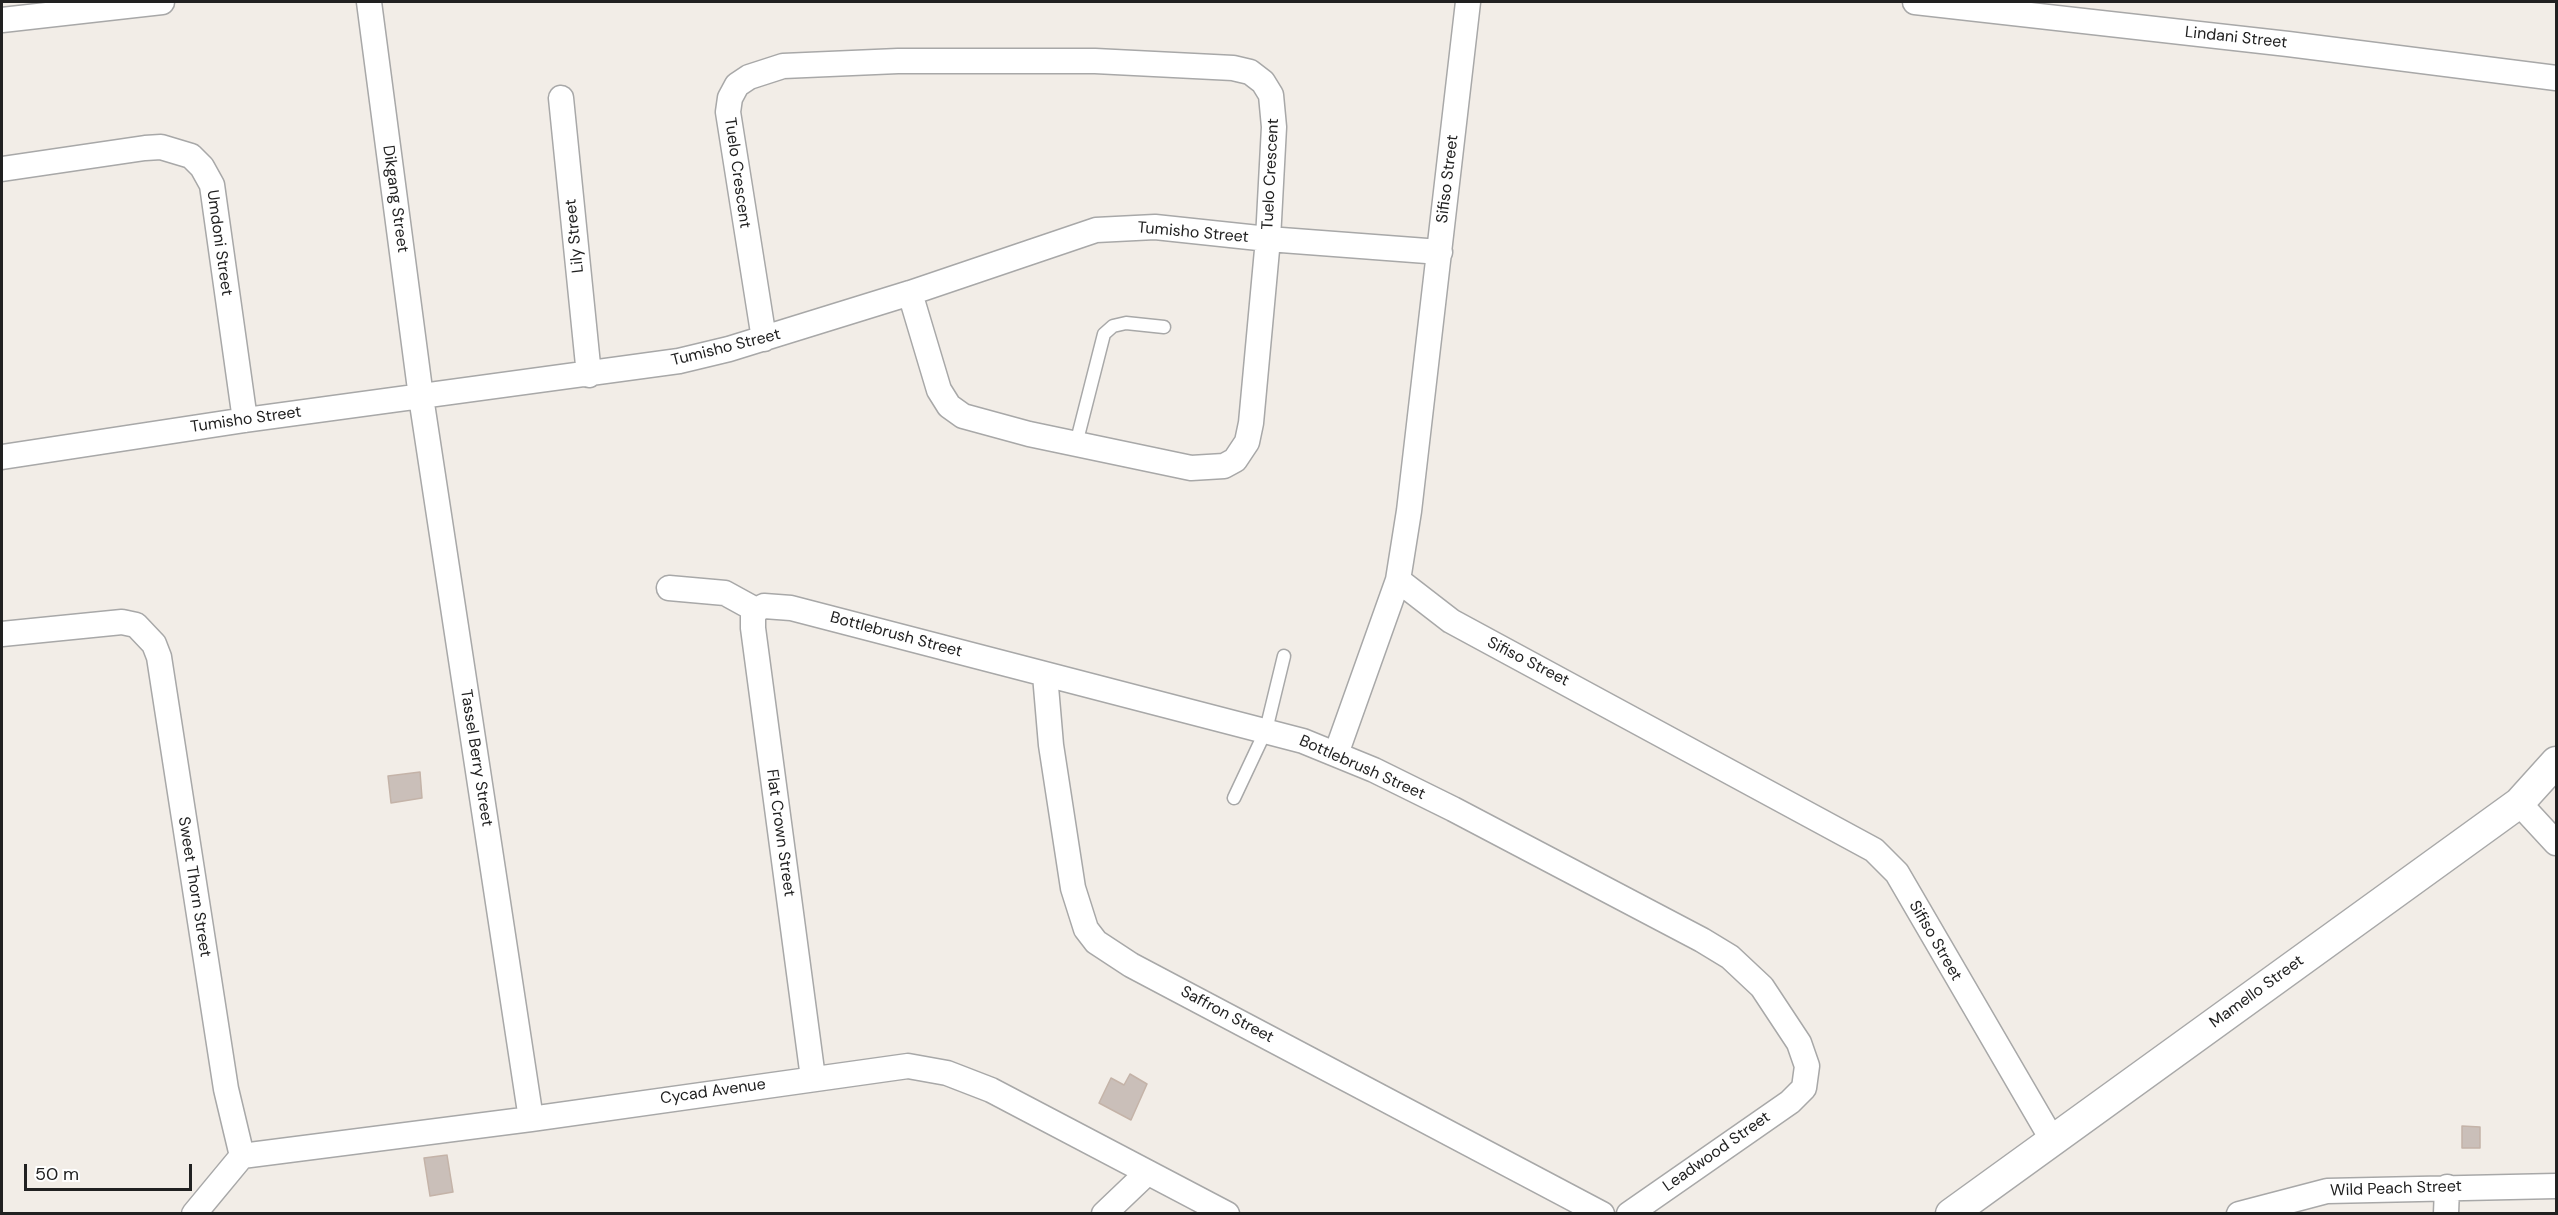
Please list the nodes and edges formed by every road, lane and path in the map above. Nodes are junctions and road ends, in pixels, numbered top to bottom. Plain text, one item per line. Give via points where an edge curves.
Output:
1 (162, 2) edge
2 (369, 2) edge
3 (1468, 2) edge
4 (1915, 2) edge
5 (2, 20) edge
6 (2556, 78) edge
7 (561, 98) dead end
8 (2, 169) edge
9 (1268, 239) junction
10 (1440, 252) junction
11 (910, 293) junction
12 (1164, 327) dead end
13 (764, 339) junction
14 (589, 375) junction
15 (421, 398) junction
16 (245, 420) junction
17 (1076, 444) junction
18 (2, 456) edge
19 (1398, 580) junction
20 (669, 588) dead end
21 (767, 608) junction
22 (2, 634) edge
23 (1284, 656) dead end
24 (1044, 675) junction
25 (1266, 730) junction
26 (1336, 754) junction
27 (2556, 762) edge
28 (1234, 798) dead end
29 (2519, 803) junction
30 (2556, 843) edge
31 (813, 1078) junction
32 (1804, 1088) joint
33 (531, 1119) junction
34 (2053, 1142) junction
35 (242, 1156) junction
36 (1147, 1173) junction
37 (2556, 1186) edge
38 (2447, 1187) junction
39 (194, 1214) edge
40 (1104, 1214) edge
41 (1227, 1214) edge
42 (1602, 1214) edge
43 (1629, 1214) edge
44 (1951, 1214) edge
45 (2239, 1214) edge
46 (2446, 1214) edge

1 - 5 street
2 - 15 street, Dikgang Street
3 - 10 street, Sifiso Street
4 - 6 street, Lindani Street
7 - 14 street, Lily Street
8 - 16 street, Umdoni Street via 153,147 179,150 196,161 212,185
9 - 10 street, Tumisho Street
9 - 11 street, Tumisho Street via 1155,227 1096,230
9 - 13 street, Tuelo Crescent via 1275,111 1263,82 1250,72 1095,61 898,61 783,66 763,70 737,85 728,112
9 - 17 street, Tuelo Crescent via 1251,423 1247,442 1235,460 1224,466 1191,468
10 - 19 street, Sifiso Street
11 - 13 street, Tumisho Street
11 - 17 street, Tuelo Crescent via 939,390 949,406 982,422
12 - 17 lane via 1126,322 1104,334
13 - 14 street, Tumisho Street via 679,361
14 - 15 street, Tumisho Street
15 - 16 street, Tumisho Street
15 - 33 street, Tassel Berry Street
16 - 18 street, Tumisho Street
19 - 26 street
19 - 34 street, Sifiso Street via 1460,627 1874,850 1897,873
20 - 21 street, Bottlebrush Street via 725,593
21 - 24 street, Bottlebrush Street
21 - 31 street, Flat Crown Street via 753,617 753,628
22 - 35 street, Sweet Thorn Street via 107,623 136,625 146,632 159,657 226,1089
23 - 25 lane
24 - 25 street, Bottlebrush Street
24 - 42 street, Saffron Street via 1073,888 1086,929 1096,942 1131,965
25 - 26 street, Bottlebrush Street
25 - 28 lane
26 - 32 street, Bottlebrush Street via 1454,809 1730,957 1762,987 1799,1043 1808,1066
27 - 29 street, Mamello Street
29 - 30 street
29 - 34 street, Mamello Street
31 - 33 street, Cycad Avenue
31 - 36 street, Cycad Avenue via 891,1066 947,1073 991,1090
32 - 43 street, Leadwood Street via 1790,1102
33 - 35 street, Cycad Avenue
34 - 44 street, Mamello Street
35 - 39 street
36 - 40 street
36 - 41 street, Cycad Avenue
37 - 38 street, Wild Peach Street
38 - 45 street, Wild Peach Street via 2328,1191
38 - 46 street

